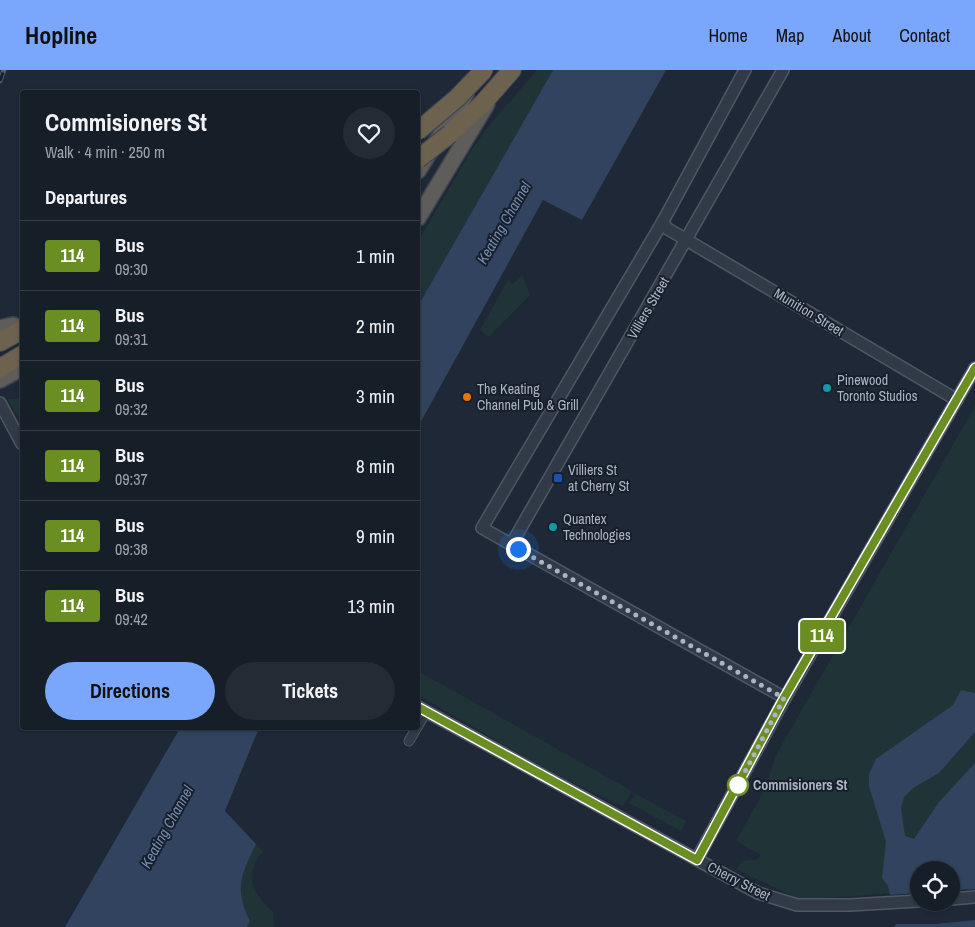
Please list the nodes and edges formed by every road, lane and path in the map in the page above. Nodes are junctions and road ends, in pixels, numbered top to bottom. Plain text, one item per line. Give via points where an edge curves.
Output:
1 (483, 70) edge
2 (513, 70) edge
3 (745, 70) edge
4 (782, 70) edge
5 (420, 128) edge
6 (420, 157) edge
7 (420, 167) edge
8 (420, 215) edge
9 (662, 223) junction
10 (688, 240) junction
11 (0, 328) edge
12 (20, 328) edge
13 (20, 330) edge
14 (0, 342) edge
15 (20, 356) edge
16 (0, 368) edge
17 (975, 368) edge
18 (20, 369) edge
19 (0, 380) edge
20 (957, 400) junction
21 (0, 403) edge
22 (20, 440) edge
23 (511, 545) junction
24 (784, 698) junction
25 (422, 709) edge
26 (413, 730) edge
27 (409, 741) dead end
28 (697, 860) junction
29 (975, 897) edge
30 (960, 898) edge
31 (910, 902) edge

1 - 5 highway, bridge via 457,98
1 - 7 highway
2 - 6 highway, bridge via 482,104
2 - 8 highway via 492,96
3 - 9 street
4 - 10 street, Villiers Street
9 - 10 street, Munition Street
9 - 23 street via 482,528
10 - 20 street, Munition Street
10 - 23 street, Villiers Street
11 - 12 highway via 14,325
13 - 14 highway
15 - 16 highway
17 - 20 street
18 - 19 highway
20 - 24 street
21 - 22 street
23 - 24 street
24 - 28 street
25 - 28 street, Cherry Street
26 - 27 street
28 - 31 street, Cherry Street via 758,893 797,905
29 - 30 street

